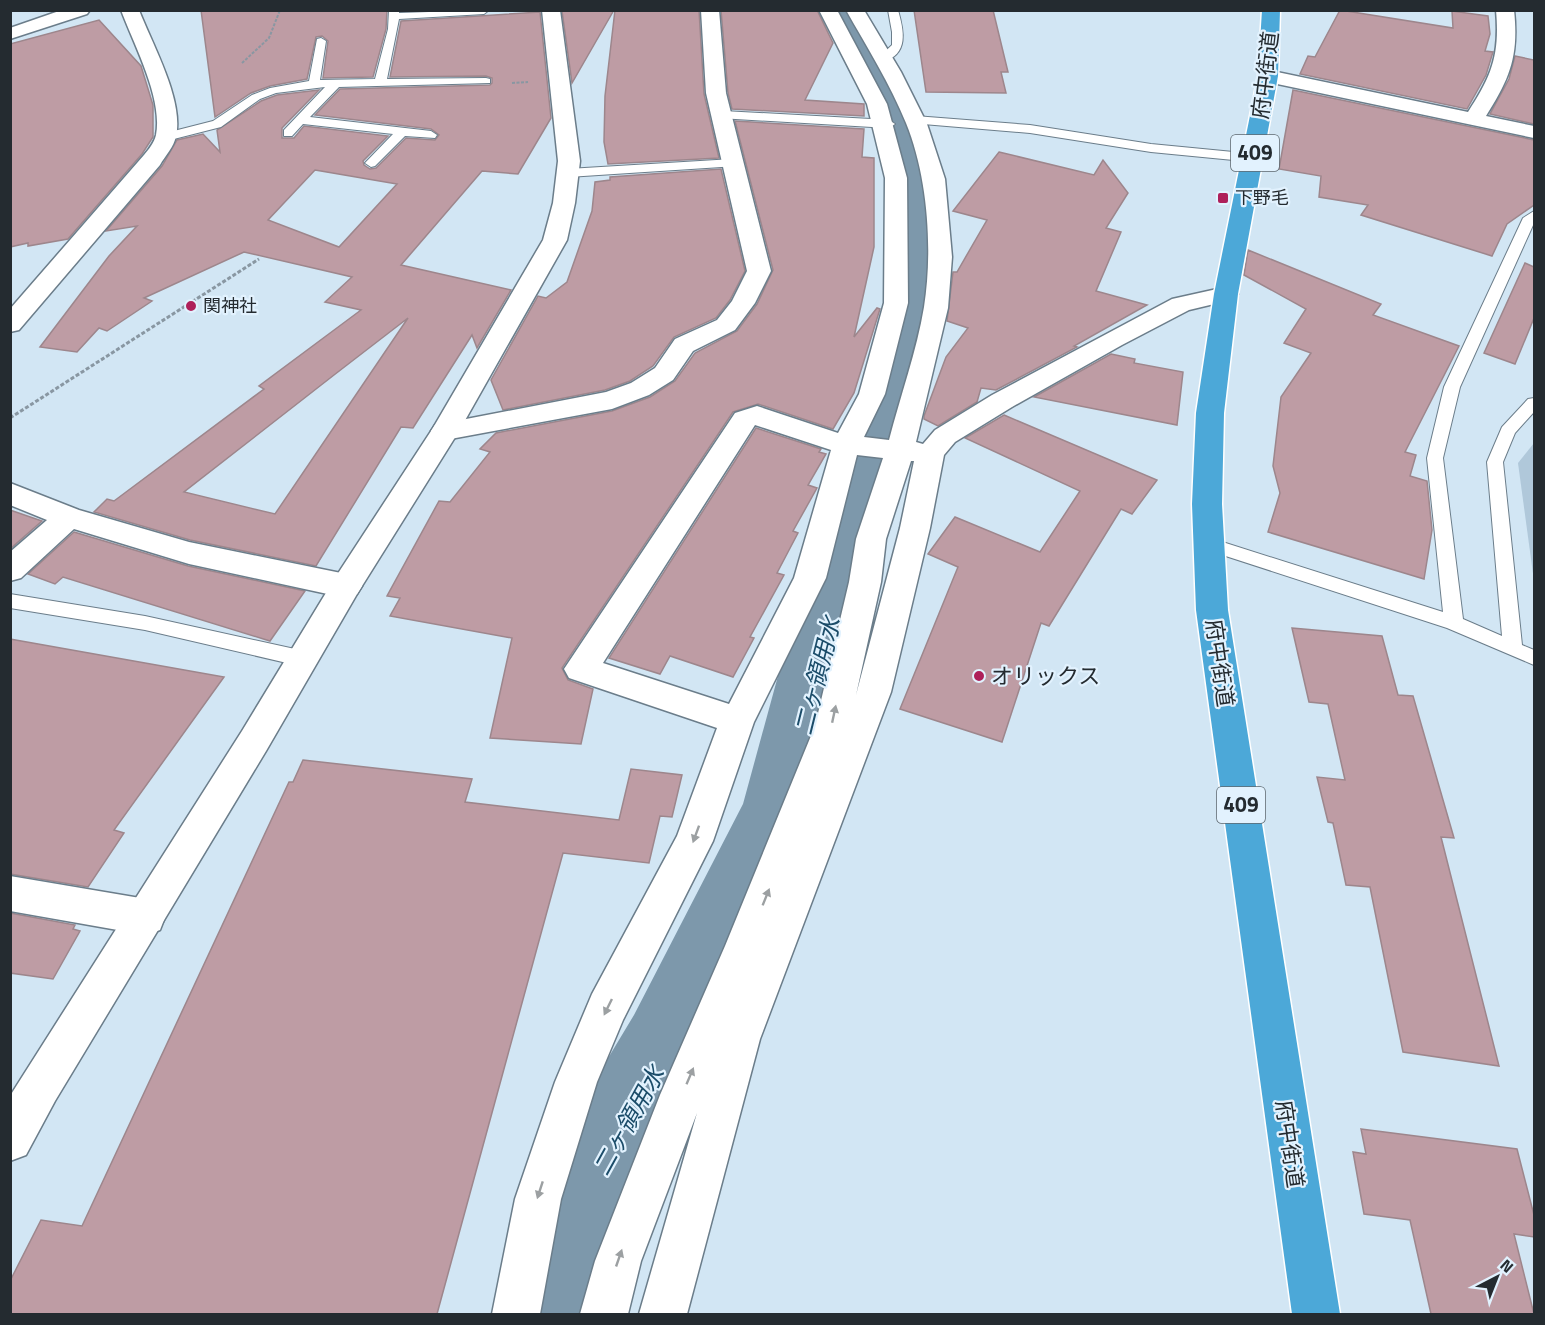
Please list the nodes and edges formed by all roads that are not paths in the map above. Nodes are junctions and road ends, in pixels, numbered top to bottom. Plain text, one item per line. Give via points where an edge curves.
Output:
1 (130, 10) edge
2 (551, 10) edge
3 (710, 10) edge
4 (828, 10) edge
5 (855, 10) edge
6 (893, 10) edge
7 (1271, 10) edge
8 (1505, 10) edge
9 (484, 11) edge
10 (69, 12) edge
11 (394, 13) edge
12 (10, 34) edge
13 (321, 40) dead end
14 (884, 59) junction
15 (1268, 76) junction
16 (486, 81) road end
17 (314, 84) junction
18 (335, 84) junction
19 (380, 84) junction
20 (723, 115) junction
21 (1474, 119) junction
22 (301, 120) junction
23 (914, 123) junction
24 (886, 124) junction
25 (402, 132) junction
26 (1534, 132) edge
27 (288, 133) dead end
28 (431, 135) dead end
29 (166, 136) junction
30 (1254, 158) junction
31 (370, 163) dead end
32 (733, 163) junction
33 (568, 173) junction
34 (1534, 215) edge
35 (1226, 294) junction
36 (10, 325) edge
37 (1534, 403) edge
38 (445, 431) junction
39 (854, 445) junction
40 (908, 451) junction
41 (10, 493) edge
42 (69, 517) junction
43 (1210, 544) junction
44 (10, 570) edge
45 (346, 586) junction
46 (10, 600) edge
47 (1454, 622) junction
48 (1514, 649) junction
49 (1534, 658) edge
50 (304, 659) junction
51 (737, 721) junction
52 (10, 893) edge
53 (146, 917) junction
54 (10, 1139) edge
55 (516, 1314) edge
56 (604, 1314) edge
57 (663, 1314) edge
58 (1316, 1314) edge

1 - 29 street via 163,99
2 - 33 street
3 - 20 street via 716,93
4 - 24 street
5 - 14 street
6 - 14 lane via 899,46 894,55
7 - 15 highway, 府中街道 / 409
8 - 21 street via 1509,39 1506,57 1499,80
9 - 11 lane
10 - 12 street
11 - 19 lane
13 - 17 lane
14 - 23 street
15 - 21 street
15 - 30 highway, 府中街道 / 409
16 - 19 lane
17 - 18 lane
17 - 29 lane via 274,90 256,97 218,124
18 - 19 lane
18 - 22 lane
20 - 24 lane
20 - 32 street
21 - 26 street
22 - 25 lane
22 - 27 lane
23 - 24 street
23 - 30 lane via 1030,129
23 - 40 street via 934,179 940,257 936,308
24 - 39 street via 896,178 896,303
25 - 28 lane
25 - 31 lane
29 - 36 street via 152,160
30 - 35 highway, 府中街道 / 409
32 - 33 lane
32 - 38 street via 759,271 744,303 726,325 684,345 664,374 612,400
33 - 38 street via 555,240
34 - 47 lane via 1452,387 1435,458
35 - 40 street via 1181,304 945,436
35 - 43 highway, 府中街道 / 409 via 1210,413
37 - 48 lane via 1508,431 1495,462
38 - 45 street
39 - 40 street
39 - 51 street via 810,578
39 - 51 street via 757,415 745,419 581,669
56 -> 40 street via 618,1260 669,1128 832,726 871,539
40 - 57 street via 915,528 874,692 739,1039
41 - 42 street
42 - 44 street
42 - 45 street via 189,553
43 - 47 lane
43 - 58 highway, 府中街道 / 409 via 1212,610
45 - 50 street
46 - 50 lane via 145,623
47 - 48 lane
48 - 49 lane
50 - 53 street
51 -> 55 street via 694,841 606,1008 576,1083 538,1199
52 - 53 street
53 - 54 street

